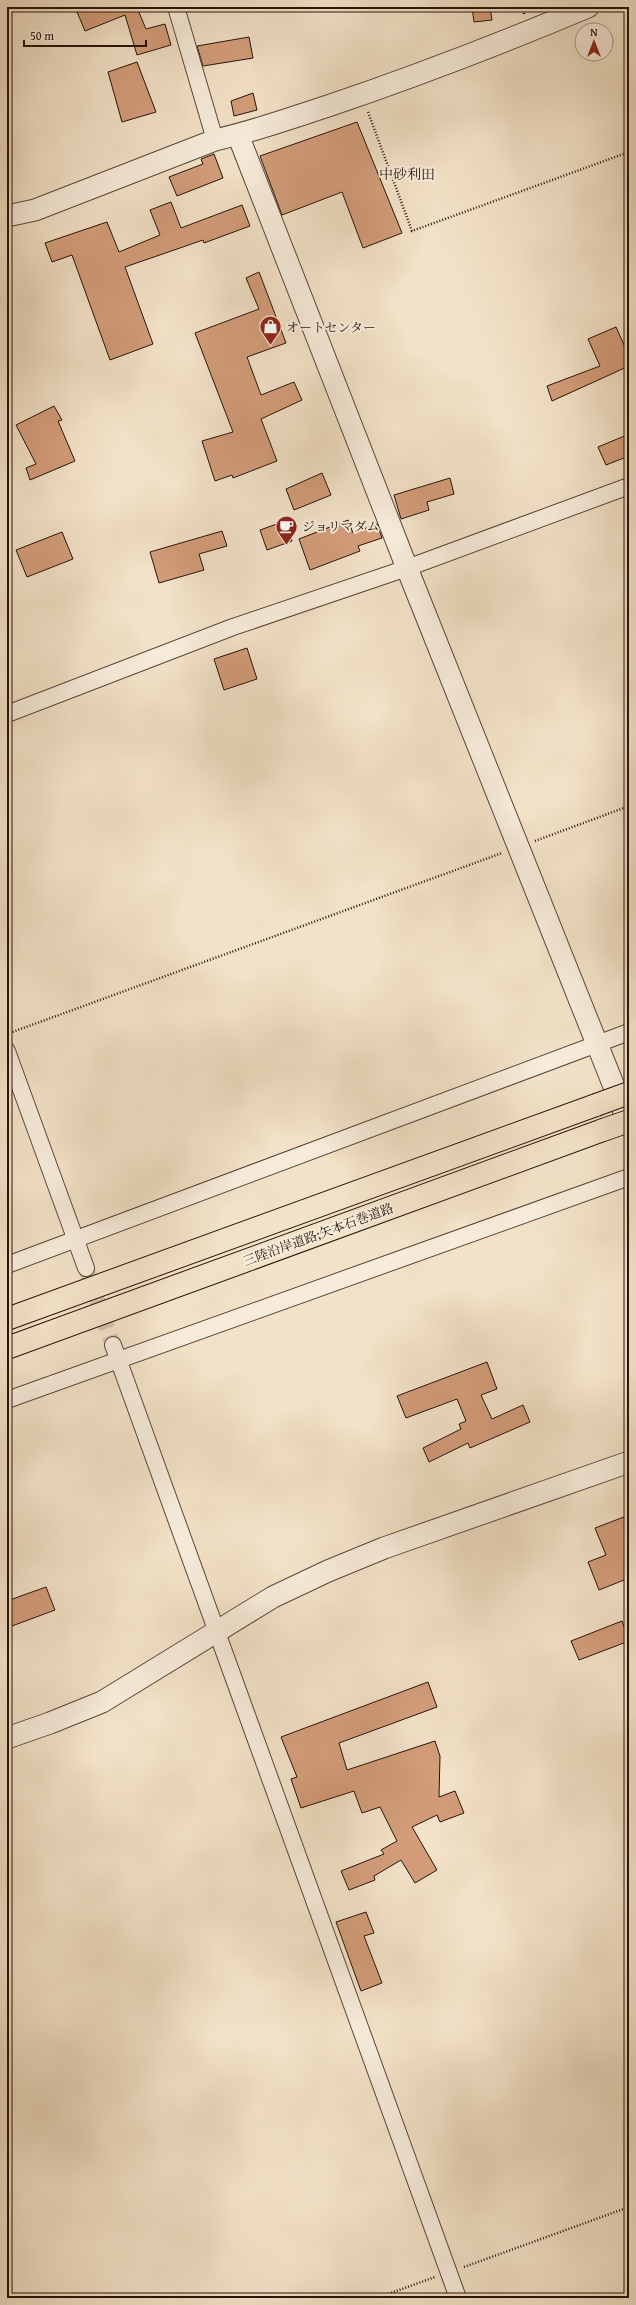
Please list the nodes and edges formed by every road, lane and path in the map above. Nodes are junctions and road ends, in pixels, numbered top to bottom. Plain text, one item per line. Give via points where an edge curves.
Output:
1 (176, 7) edge
2 (588, 7) edge
3 (361, 94) junction
4 (238, 135) junction
5 (215, 140) junction
6 (629, 152) edge
7 (7, 216) edge
8 (629, 486) edge
9 (407, 568) junction
10 (7, 714) edge
11 (629, 806) edge
12 (518, 847) junction
13 (629, 1032) edge
14 (7, 1035) edge
15 (597, 1045) junction
16 (7, 1051) edge
17 (629, 1093) edge
18 (629, 1122) edge
19 (629, 1177) edge
20 (75, 1241) junction
21 (7, 1265) edge
22 (86, 1268) tunnel mouth
23 (7, 1319) edge
24 (7, 1348) edge
25 (115, 1352) junction
26 (7, 1400) edge
27 (629, 1462) edge
28 (217, 1633) junction
29 (7, 1738) edge
30 (629, 2207) edge
31 (449, 2272) junction
32 (377, 2298) edge
33 (458, 2298) edge

1 - 5 street
2 - 3 street
3 - 4 street
3 - 6 path via 412,231
4 - 5 street
4 - 9 street
5 - 7 street via 35,210
8 - 9 street
9 - 10 street via 233,627
9 - 12 street
11 - 12 path
12 - 14 path
12 - 15 street
13 - 15 street
15 - 18 street
15 - 20 street
16 - 20 street
17 - 23 highway, 三陸沿岸道路;矢本石巻道路, bridge
18 - 24 highway, 三陸沿岸道路;矢本石巻道路, bridge
19 - 25 street
20 - 21 street
20 - 22 street
25 - 26 street
25 - 28 street
27 - 28 street via 391,1546 328,1571 273,1597
28 - 29 street via 102,1702
28 - 31 street
30 - 31 path
31 - 32 path
31 - 33 street

